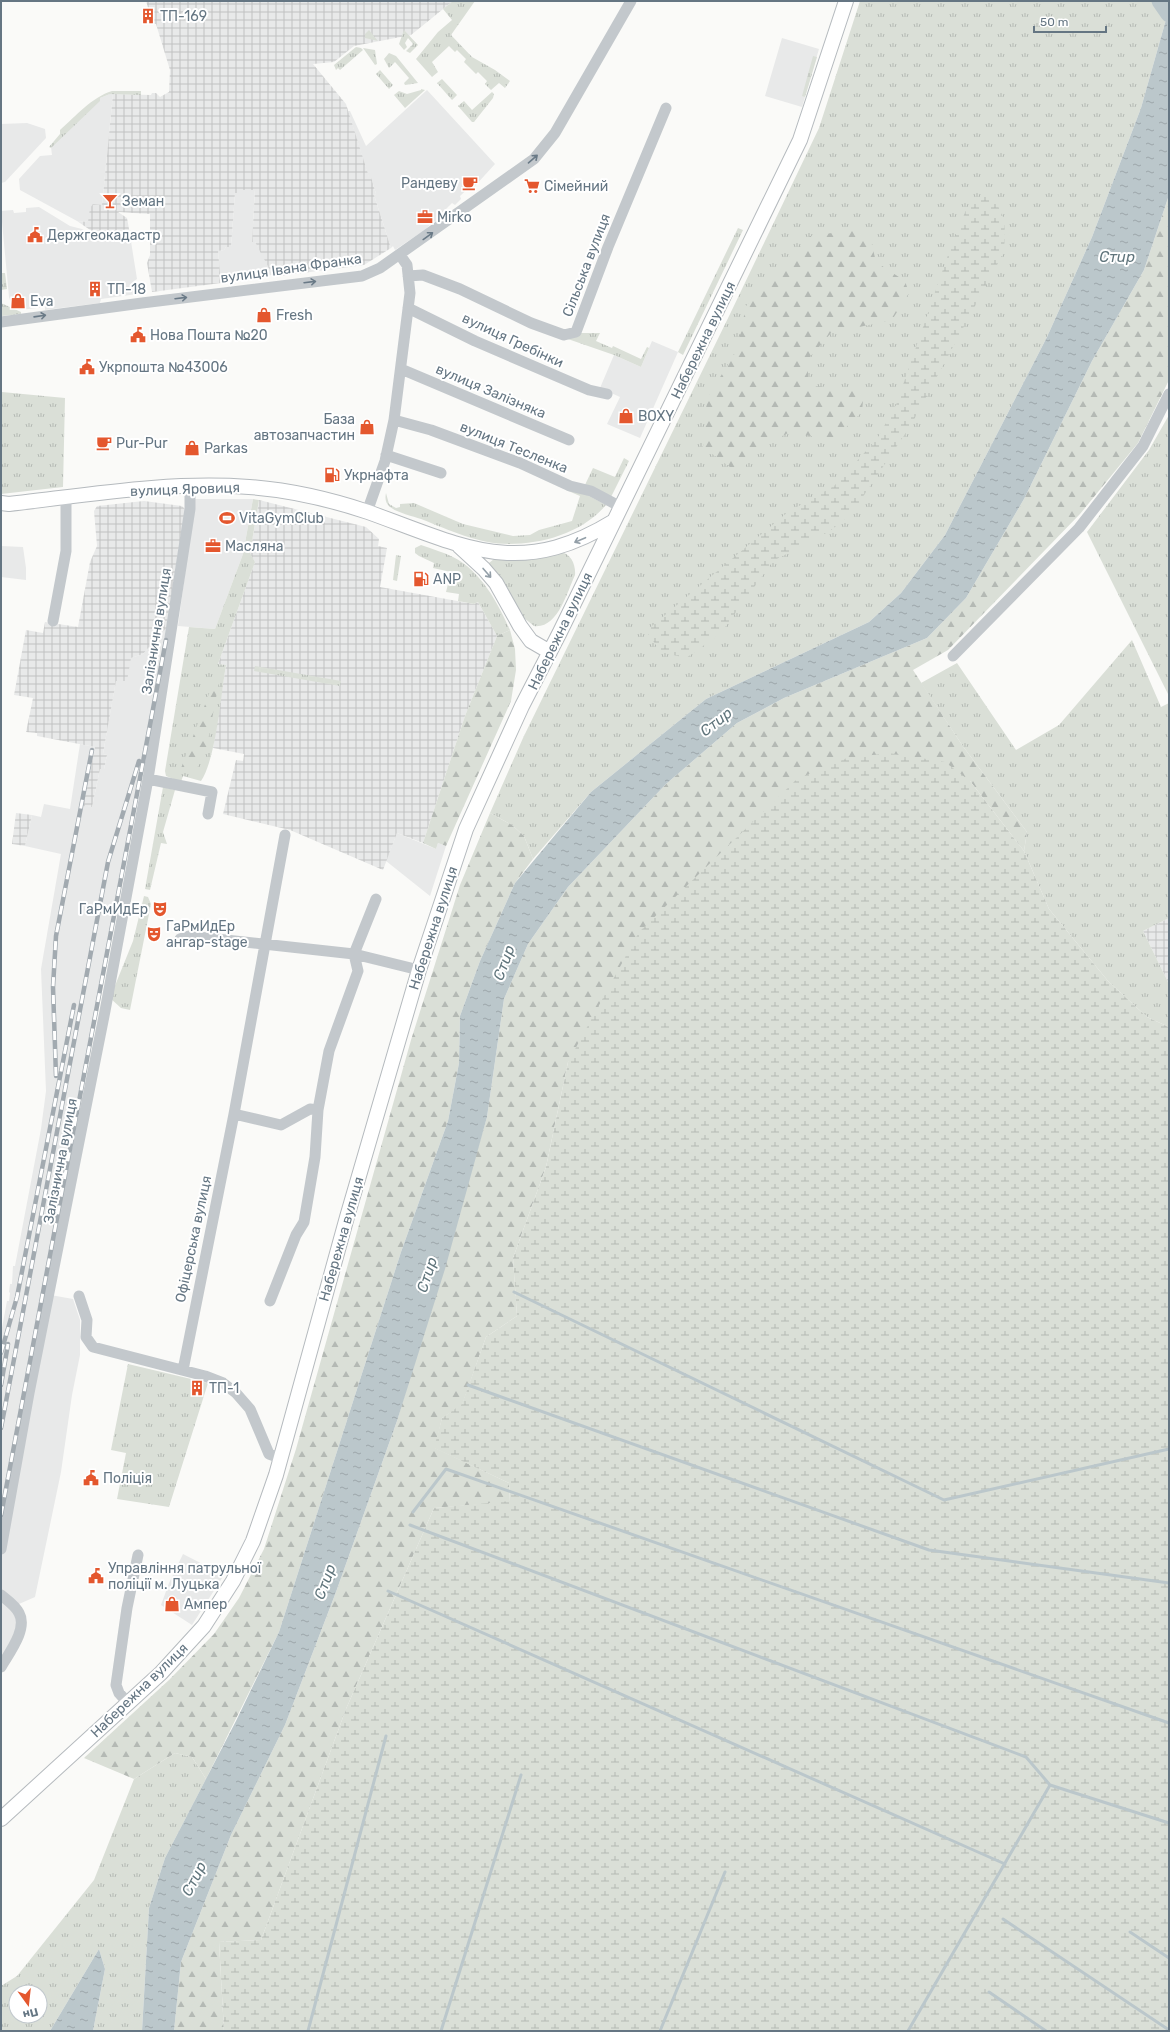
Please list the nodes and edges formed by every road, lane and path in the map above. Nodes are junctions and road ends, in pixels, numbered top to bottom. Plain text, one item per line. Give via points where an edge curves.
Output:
1 (631, 1) edge
2 (846, 1) edge
3 (666, 108) dead end
4 (400, 255) junction
5 (408, 276) junction
6 (408, 308) junction
7 (1, 322) edge
8 (401, 368) junction
9 (608, 394) dead end
10 (1169, 394) edge
11 (394, 420) junction
12 (569, 440) dead end
13 (386, 455) junction
14 (441, 473) dead end
15 (190, 486) junction
16 (66, 498) junction
17 (4, 505) edge
18 (621, 507) junction
19 (367, 512) junction
20 (614, 521) junction
21 (459, 546) junction
22 (53, 620) dead end
23 (550, 652) junction
24 (953, 656) dead end
25 (148, 779) junction
26 (208, 814) dead end
27 (285, 835) dead end
28 (376, 899) dead end
29 (180, 938) dead end
30 (264, 945) junction
31 (354, 954) junction
32 (419, 970) junction
33 (318, 1110) junction
34 (234, 1114) junction
35 (79, 1296) dead end
36 (270, 1301) dead end
37 (184, 1370) junction
38 (280, 1458) junction
39 (1, 1549) edge
40 (138, 1555) dead end
41 (1, 1595) edge
42 (1, 1667) edge
43 (128, 1703) junction
44 (1, 1819) edge

4 -> 1 street, вулиця Івана Франка via 534,159 545,147
2 - 18 main road, Набережна вулиця via 800,140
3 - 5 street, Сільська вулиця via 576,332 564,335 423,275
4 - 5 street via 407,265
7 -> 4 street, вулиця Івана Франка via 362,276
5 - 6 street
6 - 8 street
6 - 9 street, вулиця Гребінки via 475,341 582,387
8 - 11 street
8 - 12 street, вулиця Залізняка
10 - 24 street via 1143,446 1079,528
11 - 13 street
11 - 18 street, вулиця Тесленка via 431,430 520,463 570,486 591,491
13 - 14 street
13 - 19 street
15 - 16 main road, вулиця Яровиця
15 - 19 main road, вулиця Яровиця via 279,490 318,497
15 - 25 street, Залізнична вулиця via 190,510
16 - 17 main road, вулиця Яровиця
16 - 22 street via 66,551
18 - 20 main road, Набережна вулиця
19 - 21 main road, вулиця Яровиця
20 -> 21 main road, вулиця Яровиця via 579,540 540,552 504,554
20 - 23 main road, Набережна вулиця
21 -> 23 main road, вулиця Яровиця via 496,583 531,641
23 - 32 main road, Набережна вулиця via 522,706 466,829
25 - 26 street via 212,792
25 - 39 street, Залізнична вулиця
27 - 30 street, Офіцерська вулиця
28 - 31 street
29 - 30 street via 189,936
30 - 31 street
30 - 34 street, Офіцерська вулиця
31 - 32 street
31 - 33 street via 358,971 329,1051
32 - 38 main road, Набережна вулиця via 346,1217
33 - 34 street via 310,1109 281,1125
33 - 36 street via 315,1157 304,1222 296,1235
34 - 37 street, Офіцерська вулиця
35 - 37 street via 87,1320 86,1338 93,1347
37 - 38 street via 217,1381 236,1393 250,1409 269,1454
38 - 43 main road, Набережна вулиця via 252,1541 232,1581 204,1626
40 - 43 street via 127,1608 116,1685
41 - 42 street via 16,1608 22,1622
43 - 44 main road, Набережна вулиця

